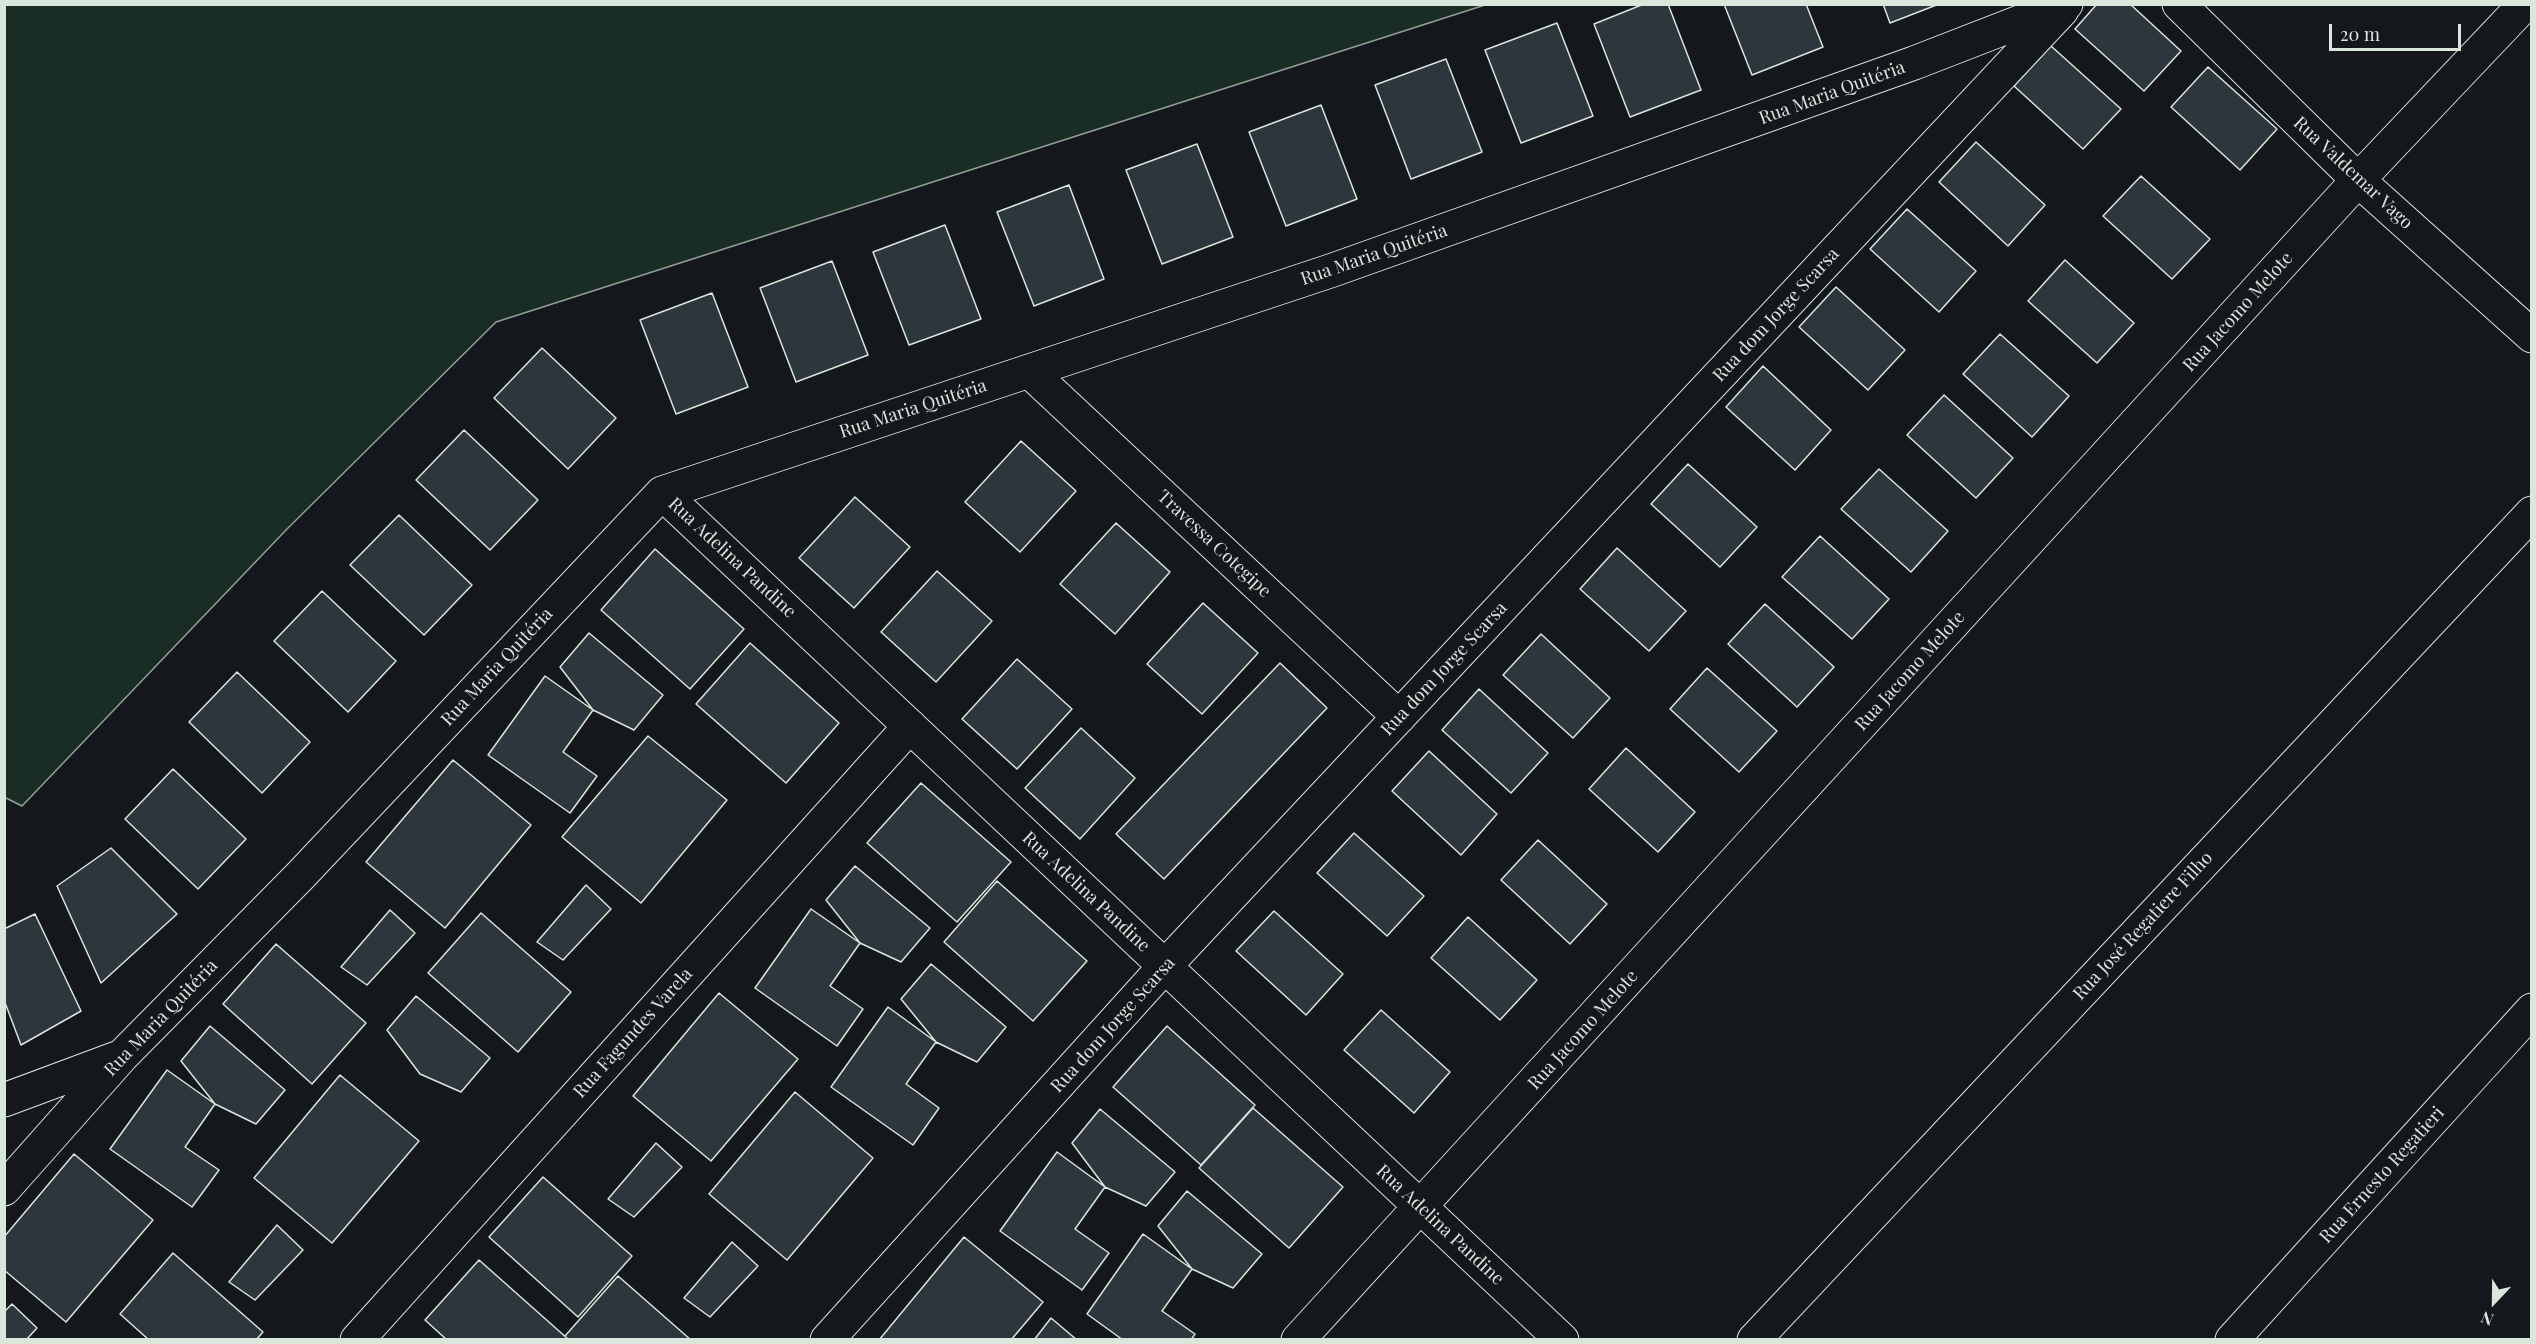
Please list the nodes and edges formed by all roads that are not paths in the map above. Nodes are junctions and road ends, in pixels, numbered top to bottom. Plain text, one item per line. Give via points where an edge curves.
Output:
1 (2067, 4) edge
2 (2179, 4) edge
3 (2525, 4) edge
4 (2358, 180) junction
5 (2532, 336) edge
6 (1029, 371) junction
7 (662, 493) junction
8 (2532, 513) edge
9 (1399, 717) junction
10 (910, 726) junction
11 (1165, 966) junction
12 (2532, 1010) edge
13 (122, 1056) junction
14 (4, 1100) edge
15 (4, 1189) edge
16 (1421, 1207) junction
17 (357, 1340) edge
18 (827, 1340) edge
19 (1298, 1340) edge
20 (1562, 1340) edge
21 (1754, 1340) edge
22 (2232, 1340) edge

1 - 6 street, Rua Maria Quitéria via 1914,63 1334,270
1 - 9 street, Rua dom Jorge Scarsa
2 - 4 street, Rua Valdemar Vago
3 - 4 street, Rua Jacomo Melote
4 - 5 street, Rua Valdemar Vago
4 - 16 street, Rua Jacomo Melote
6 - 7 street, Rua Maria Quitéria
6 - 9 street, Travessa Cotegipe
7 - 10 street, Rua Adelina Pandine
7 - 13 street, Rua Maria Quitéria via 307,868
8 - 21 street, Rua José Regatiere Filho
9 - 11 street, Rua dom Jorge Scarsa
10 - 11 street, Rua Adelina Pandine
10 - 17 street, Rua Fagundes Varela
11 - 16 street, Rua Adelina Pandine
11 - 18 street, Rua dom Jorge Scarsa
12 - 22 street, Rua Ernesto Regatieri
13 - 14 street
13 - 15 street, Rua Maria Quitéria
16 - 19 street, Rua Jacomo Melote
16 - 20 street, Rua Adelina Pandine

